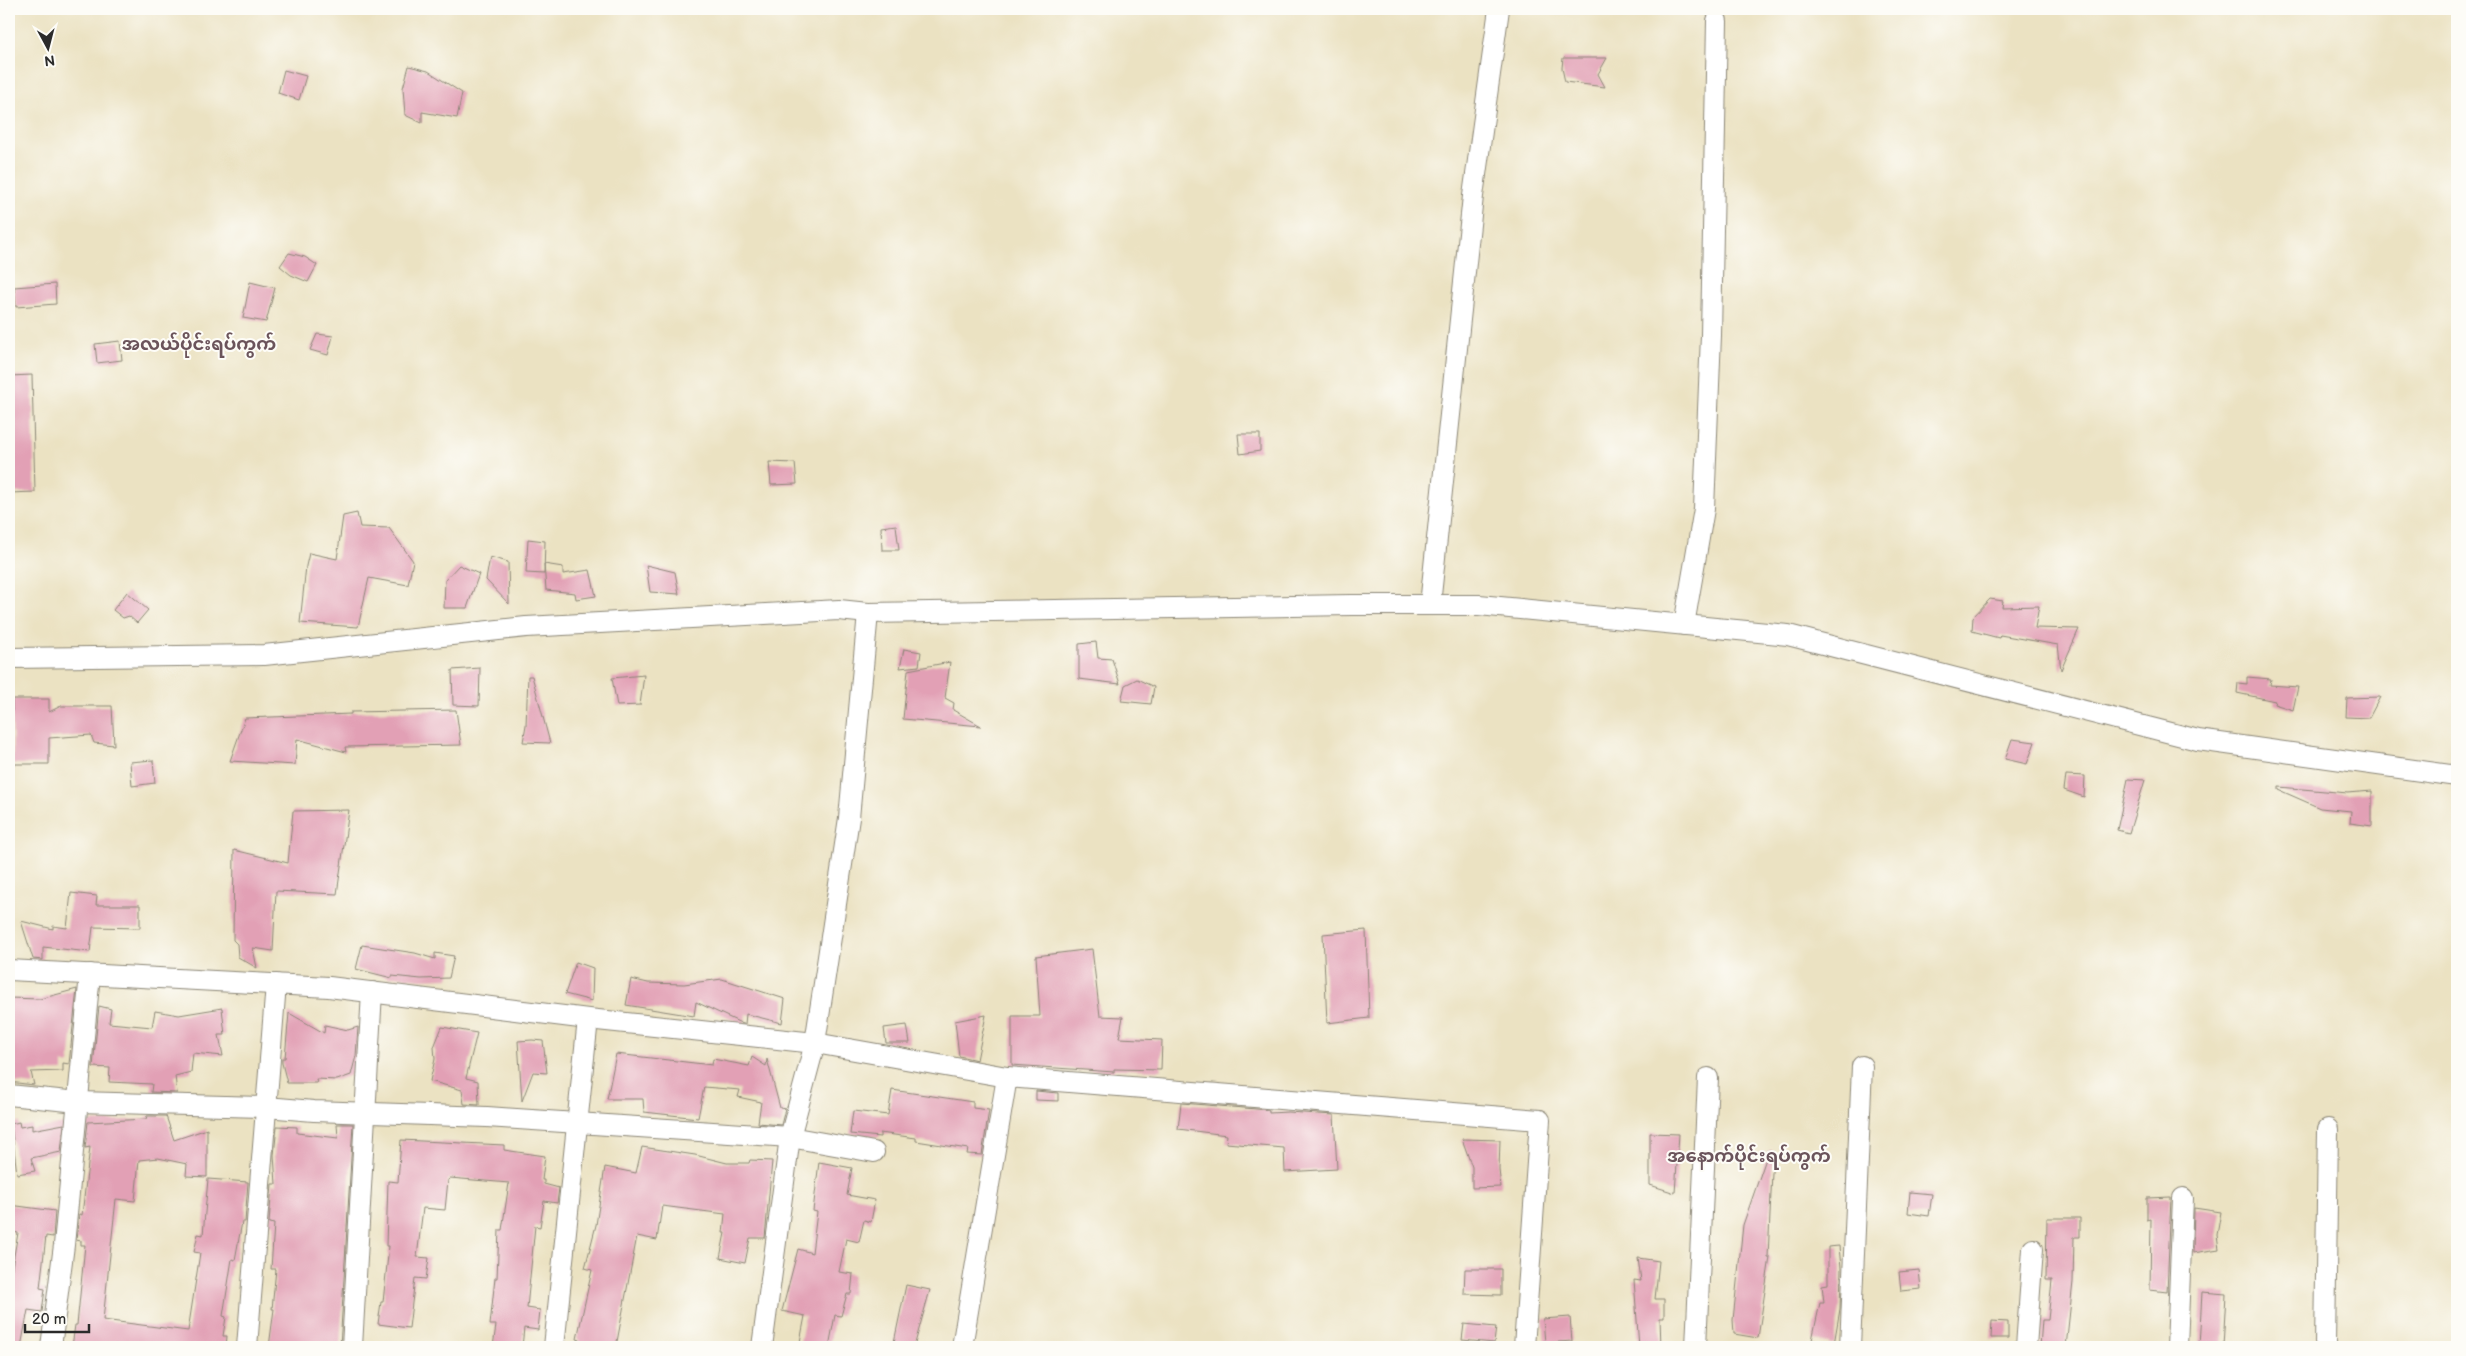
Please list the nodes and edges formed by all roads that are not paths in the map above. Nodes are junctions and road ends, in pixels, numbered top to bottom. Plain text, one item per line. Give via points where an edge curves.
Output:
1 (1499, 9) edge
2 (1717, 21) dead end
3 (1430, 605) junction
4 (868, 613) junction
5 (1684, 625) junction
6 (9, 658) edge
7 (2457, 776) edge
8 (9, 970) edge
9 (90, 974) junction
10 (276, 984) junction
11 (372, 992) junction
12 (588, 1019) junction
13 (815, 1044) junction
14 (1862, 1066) dead end
15 (1007, 1077) junction
16 (1708, 1078) dead end
17 (9, 1094) edge
18 (78, 1102) junction
19 (266, 1107) junction
20 (365, 1112) junction
21 (577, 1124) junction
22 (2328, 1129) dead end
23 (790, 1137) junction
24 (874, 1152) dead end
25 (2183, 1198) dead end
26 (2033, 1249) dead end
27 (51, 1347) edge
28 (247, 1347) edge
29 (352, 1347) edge
30 (554, 1347) edge
31 (762, 1347) edge
32 (962, 1347) edge
33 (1524, 1347) edge
34 (1696, 1347) edge
35 (1850, 1347) edge
36 (2026, 1347) edge
37 (2177, 1347) edge
38 (2324, 1347) edge

1 - 3 street via 1473,196
2 - 5 street via 1704,509
3 - 4 street
3 - 5 street via 1479,605
4 - 6 street via 832,610 526,627 264,655
4 - 13 street via 849,818
5 - 7 street via 1788,635 2198,740
8 - 9 street
9 - 10 street
9 - 18 street
10 - 11 street
10 - 19 street
11 - 12 street
11 - 20 street
12 - 13 street
12 - 21 street
13 - 15 street
13 - 23 street
14 - 35 street
15 - 32 street
15 - 33 street via 1540,1120
16 - 34 street
17 - 18 street
18 - 19 street
18 - 27 street
19 - 20 street
19 - 28 street
20 - 21 street
20 - 29 street
21 - 23 street
21 - 30 street
22 - 38 street
23 - 24 street
23 - 31 street
25 - 37 street
26 - 36 street

